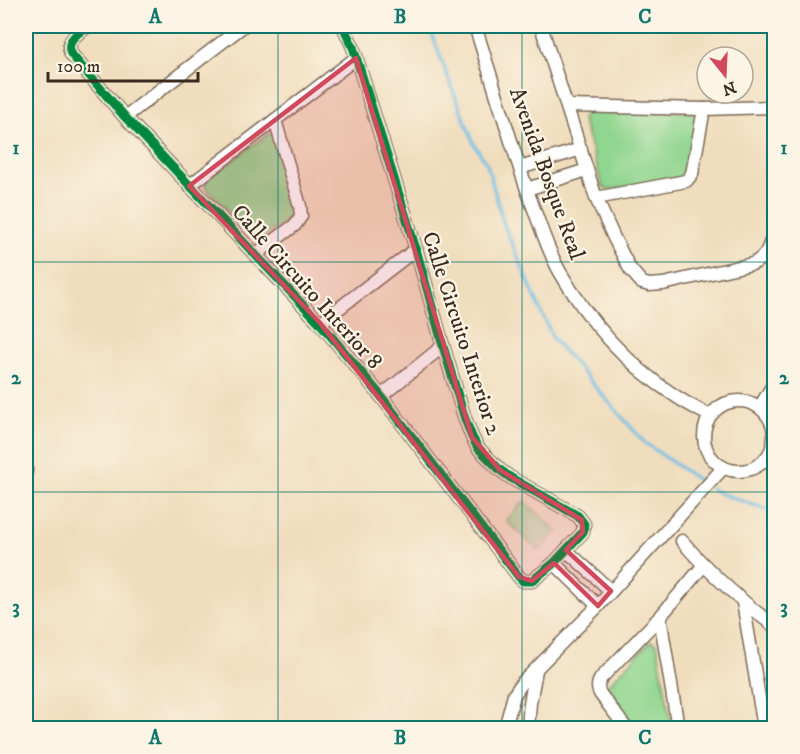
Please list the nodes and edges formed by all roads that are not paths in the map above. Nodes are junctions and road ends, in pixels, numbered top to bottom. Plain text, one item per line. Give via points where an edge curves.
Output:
1 (88, 26) edge
2 (243, 26) edge
3 (343, 26) edge
4 (475, 26) edge
5 (541, 26) edge
6 (356, 58) junction
7 (567, 106) junction
8 (774, 107) edge
9 (704, 109) junction
10 (125, 117) junction
11 (275, 120) junction
12 (581, 149) junction
13 (520, 168) junction
14 (587, 170) junction
15 (189, 186) junction
16 (527, 189) junction
17 (596, 198) junction
18 (774, 231) edge
19 (416, 249) junction
20 (255, 255) junction
21 (320, 322) junction
22 (443, 346) junction
23 (774, 383) edge
24 (381, 396) junction
25 (760, 407) junction
26 (710, 416) junction
27 (772, 455) edge
28 (723, 468) junction
29 (682, 541) dead end
30 (566, 550) junction
31 (554, 563) junction
32 (703, 566) junction
33 (528, 582) joint
34 (611, 591) junction
35 (743, 602) junction
36 (598, 606) junction
37 (660, 616) junction
38 (774, 626) edge
39 (536, 670) junction
40 (505, 729) edge
41 (528, 729) edge
42 (626, 729) edge
43 (678, 729) edge
44 (764, 729) edge

1 - 10 street, Calle Circuito Interior 8 via 71,40 69,49
2 - 10 street
3 - 6 street, Calle Circuito Interior 2
4 - 13 street, Avenida Bosque Real
5 - 7 street
6 - 11 street
6 - 19 street, Calle Circuito Interior 2
7 - 9 street
7 - 12 street
8 - 9 street
9 - 17 street via 692,174 686,181
10 - 15 street, Calle Circuito Interior 8
11 - 15 street
11 - 20 street via 301,216
12 - 13 street
12 - 14 street
13 - 16 street, Avenida Bosque Real
14 - 16 street
14 - 17 street
15 - 20 street, Calle Circuito Interior 8
16 - 26 street, Avenida Bosque Real via 558,270 595,323 646,374
17 - 18 street via 630,269 649,285 758,262 768,252
19 - 21 street
19 - 22 street, Calle Circuito Interior 2
20 - 21 street, Calle Circuito Interior 8
21 - 24 street, Calle Circuito Interior 8
22 - 24 street
22 - 30 street, Calle Circuito Interior 2 via 478,448 511,478 582,520 583,532
23 - 25 street
24 - 33 street, Calle Circuito Interior 8 via 519,577
25 - 26 street via 739,400 728,402
25 - 27 street via 774,429
26 - 28 street via 705,427 706,450
27 - 28 street via 744,471
28 - 34 street
29 - 32 street
30 - 31 street, Calle Circuito Interior 2
30 - 34 street
31 - 33 street, Calle Circuito Interior 2
31 - 36 street
32 - 35 street
32 - 37 street
34 - 36 street
35 - 38 street
35 - 44 street
36 - 39 street
37 - 42 street via 598,682 601,695
37 - 43 street
39 - 40 street via 514,695
39 - 41 street

